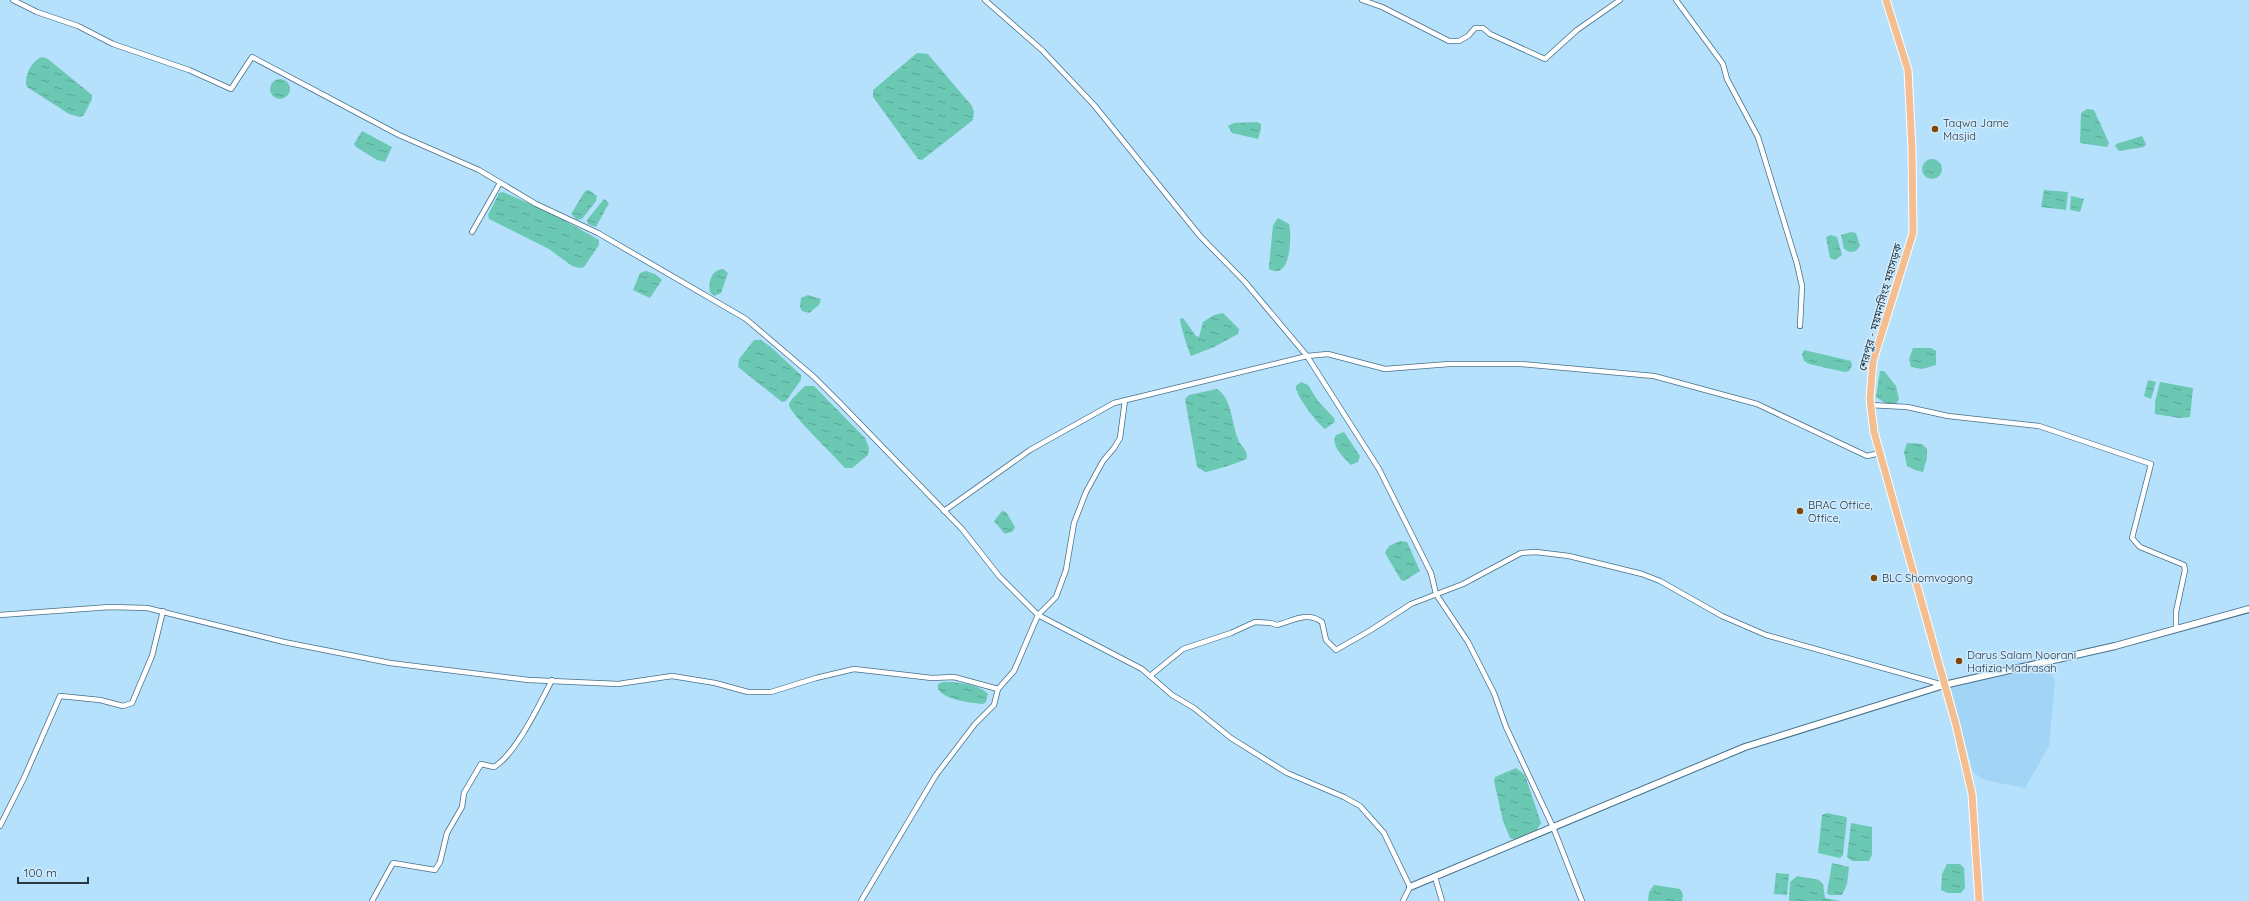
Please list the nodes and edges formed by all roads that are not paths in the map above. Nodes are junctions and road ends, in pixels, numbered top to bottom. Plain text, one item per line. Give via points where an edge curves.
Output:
1 (986, 0) edge
2 (1362, 0) edge
3 (1620, 0) edge
4 (1676, 0) edge
5 (1886, 0) edge
6 (16, 1) edge
7 (500, 183) junction
8 (472, 232) dead end
9 (1800, 326) dead end
10 (1307, 356) junction
11 (1125, 400) junction
12 (1870, 405) junction
13 (1880, 453) junction
14 (944, 511) junction
15 (1436, 594) junction
16 (2249, 609) edge
17 (164, 611) junction
18 (0, 615) edge
19 (1038, 616) junction
20 (2176, 629) junction
21 (1150, 676) junction
22 (552, 680) junction
23 (1944, 685) junction
24 (998, 689) junction
25 (0, 826) edge
26 (1553, 827) junction
27 (1435, 877) junction
28 (1410, 887) junction
29 (372, 901) edge
30 (861, 901) edge
31 (1403, 901) edge
32 (1442, 901) edge
33 (1582, 901) edge
34 (1979, 901) edge

1 - 10 street via 1042,50 1094,105 1200,236 1245,282
2 - 3 street via 1382,7 1445,40 1459,41 1475,28 1483,28 1490,34 1545,59 1577,30
4 - 9 street via 1719,58 1727,79 1758,137 1802,286
5 - 12 main road, শেরপুর - ময়মনসিংহ মহাসড়ক via 1908,70 1913,233 1873,361
6 - 7 street via 37,12 78,26 113,44 189,70 231,89 252,57 399,135 479,170
7 - 8 street
7 - 14 street via 536,204 598,233 746,319 814,377
10 - 11 street
10 - 13 street via 1328,354 1385,369 1449,364 1521,364 1654,376 1757,404 1867,456
10 - 15 street via 1379,469 1431,573
11 - 14 street via 1114,403 1030,450
11 - 19 street via 1120,438 1092,478 1074,523 1066,570 1056,597
12 - 13 main road, শেরপুর - ময়মনসিংহ মহাসড়ক
12 - 20 street via 2039,426 2151,464 2132,538 2140,547 2184,565 2176,612
13 - 23 main road, শেরপুর - ময়মনসিংহ মহাসড়ক
14 - 19 street via 962,529 999,576
15 - 21 street via 1411,604 1336,650 1326,640 1322,622 1315,617 1302,617 1277,625 1255,622 1183,649
15 - 23 street via 1463,584 1522,553 1568,556 1642,574 1660,581 1722,616 1766,635
15 - 26 street via 1464,636 1494,694 1506,727
16 - 20 street
17 - 18 street via 110,607
17 - 22 street via 284,642 390,663 529,680
17 - 25 street via 152,656 132,703 123,706 100,700 60,696
19 - 21 street via 1116,654
19 - 24 street via 1014,671
20 - 23 street via 2115,646
21 - 28 street via 1231,738 1287,773 1360,806 1384,833
22 - 24 street via 618,684 672,676 715,683 748,692 771,692 854,669 925,677 954,677
22 - 29 street via 530,721 502,762 494,767 481,764 464,793 462,807 447,833 440,862 435,870 393,863
23 - 26 street via 1745,747
23 - 34 main road, শেরপুর - ময়মনসিংহ মহাসড়ক via 1972,794
24 - 30 street via 994,705 975,724 936,775
26 - 27 street
26 - 33 street
27 - 28 street
27 - 32 street
28 - 31 street

